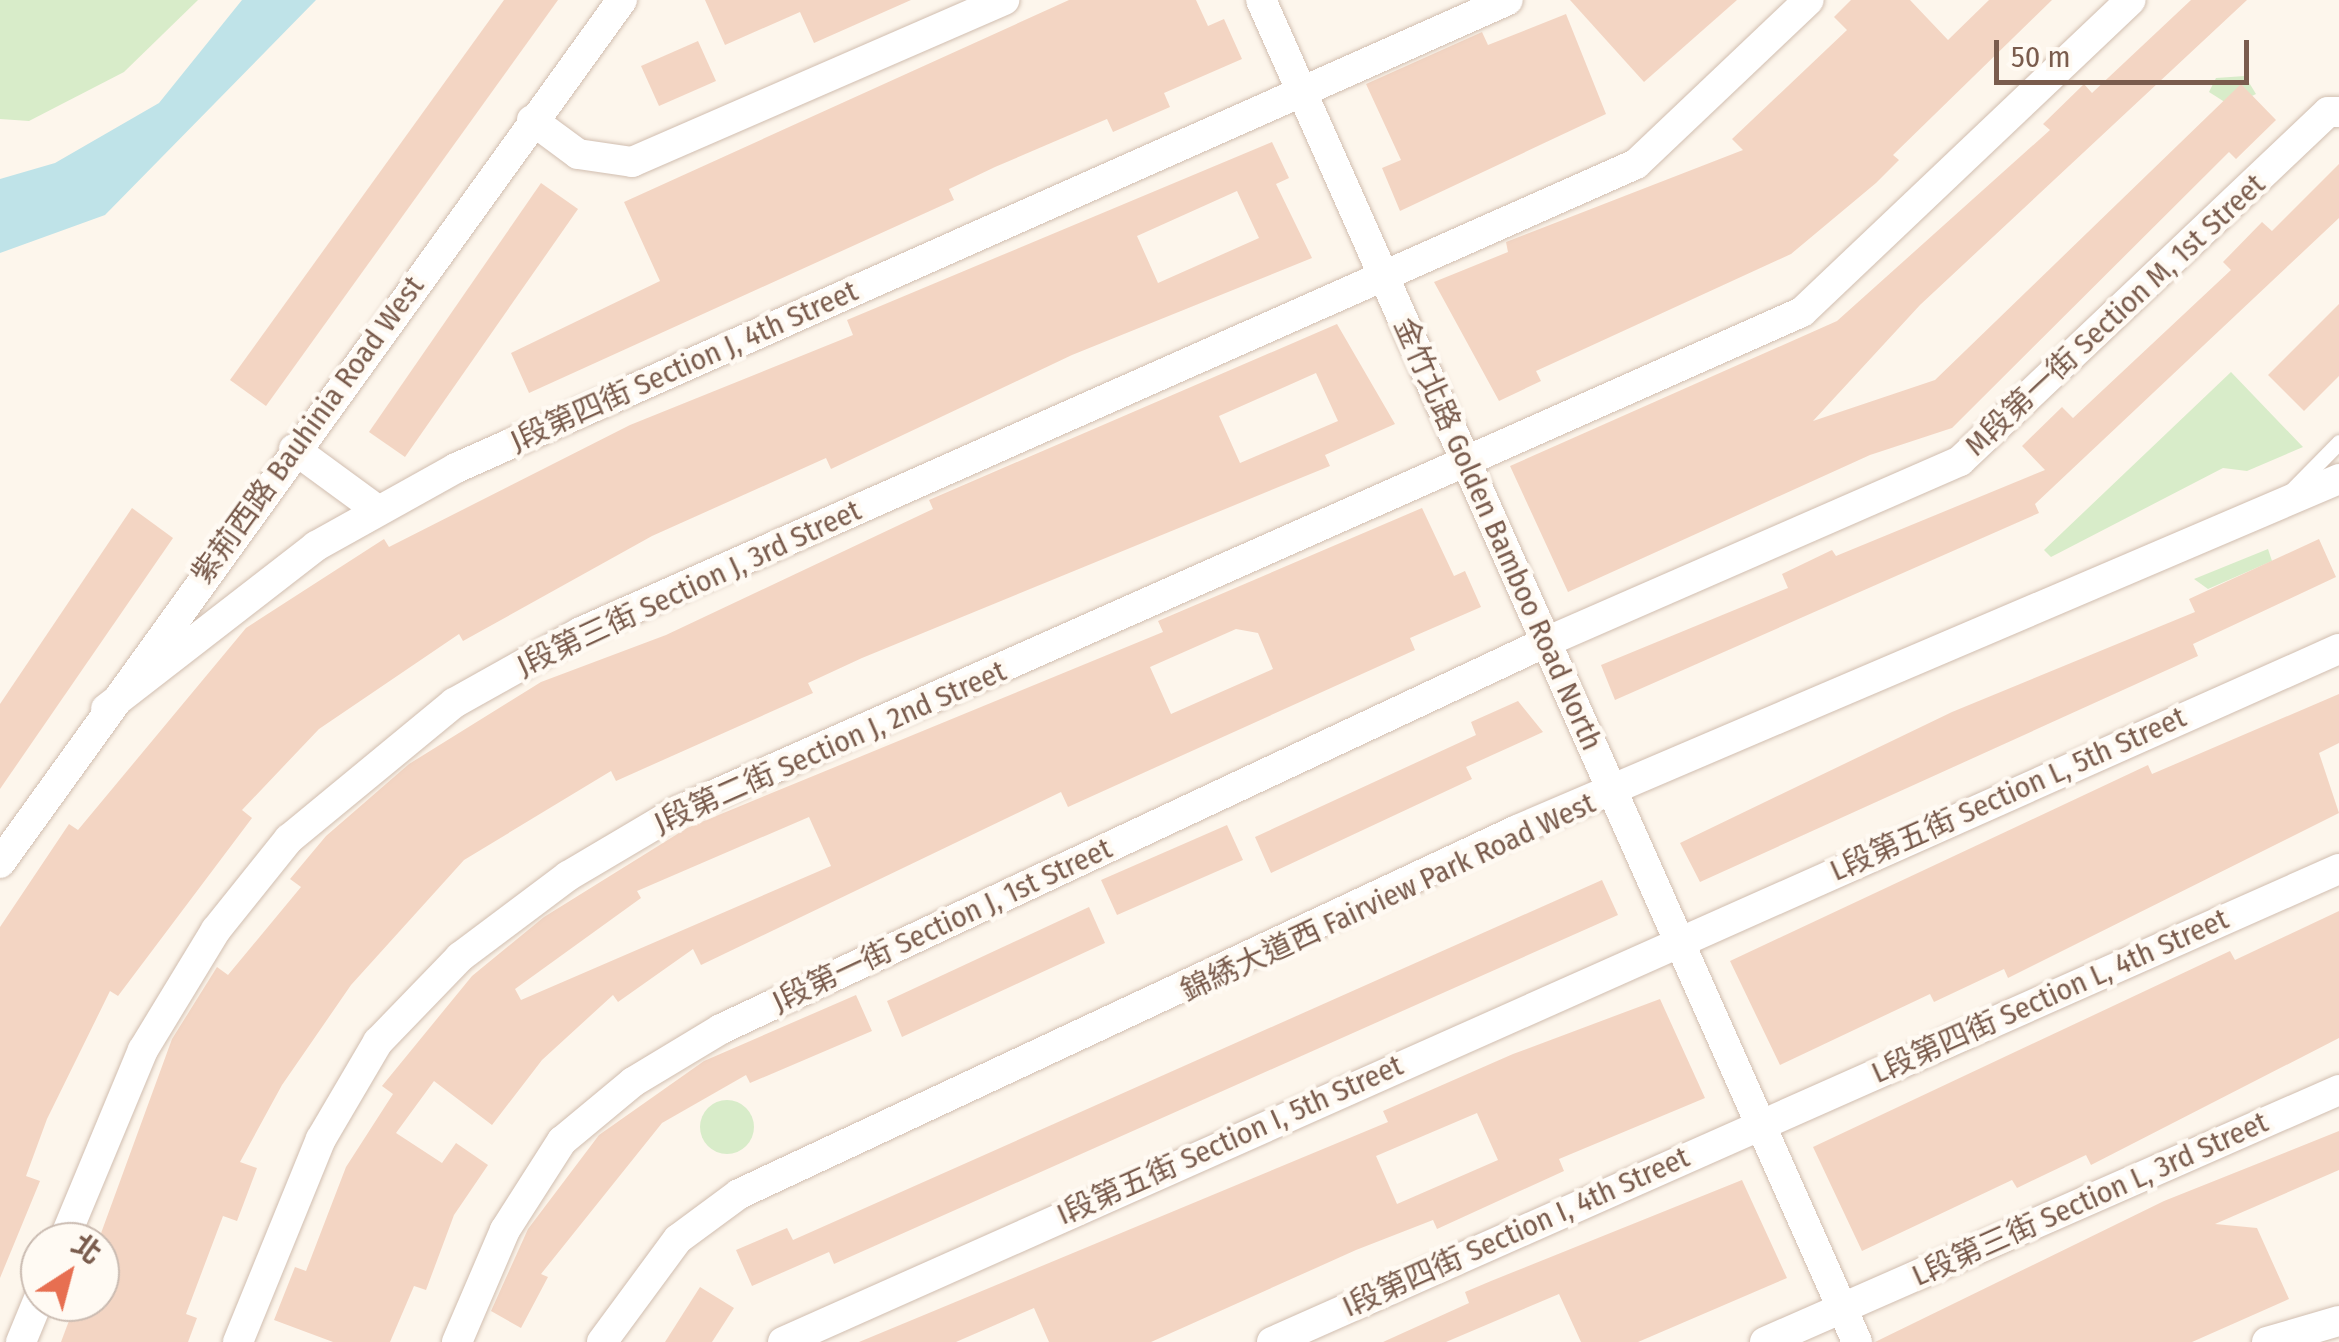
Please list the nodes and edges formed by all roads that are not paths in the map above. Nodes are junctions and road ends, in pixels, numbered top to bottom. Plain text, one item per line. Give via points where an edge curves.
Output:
1 (622, 0) edge
2 (1004, 0) edge
3 (1261, 0) edge
4 (1508, 0) edge
5 (1809, 0) edge
6 (2131, 0) edge
7 (1304, 96) junction
8 (2339, 112) edge
9 (532, 120) junction
10 (1383, 274) junction
11 (2339, 442) edge
12 (294, 450) junction
13 (1467, 464) junction
14 (2339, 479) edge
15 (2280, 502) junction
16 (376, 509) junction
17 (1546, 642) junction
18 (2339, 649) edge
19 (106, 710) junction
20 (1614, 794) junction
21 (0, 864) edge
22 (2339, 869) edge
23 (1678, 938) junction
24 (2339, 1090) edge
25 (1760, 1123) junction
26 (71, 1222) edge
27 (1842, 1308) junction
28 (2339, 1321) edge
29 (238, 1342) edge
30 (457, 1342) edge
31 (602, 1342) edge
32 (782, 1342) edge
33 (1272, 1342) edge
34 (1765, 1342) edge
35 (1857, 1342) edge
36 (2267, 1342) edge

1 - 9 street, 紫荊西路 Bauhinia Road West
2 - 9 street via 632,162 578,154
3 - 7 street, 金竹北路 Golden Bamboo Road North
4 - 7 street, J段第四街 Section J, 4th Street
5 - 10 street, J段第三街 Section J, 3rd Street via 1636,164
6 - 13 street, J段第二街 Section J, 2nd Street via 1802,312
7 - 10 street, 金竹北路 Golden Bamboo Road North
7 - 16 street, J段第四街 Section J, 4th Street via 507,442
8 - 17 street, M段第一街 Section M, 1st Street via 2328,112 1960,461
9 - 12 street, 紫荊西路 Bauhinia Road West
10 - 13 street, 金竹北路 Golden Bamboo Road North
10 - 26 street, J段第三街 Section J, 3rd Street via 580,632 373,762 289,839 216,930 143,1050
11 - 15 lane
12 - 16 street
12 - 19 street, 紫荊西路 Bauhinia Road West
13 - 17 street, 金竹北路 Golden Bamboo Road North
13 - 29 street, J段第二街 Section J, 2nd Street via 678,811 568,876 460,956 378,1042 321,1138
14 - 15 street, 錦綉大道西 Fairview Park Road West
15 - 20 street, 錦綉大道西 Fairview Park Road West
16 - 19 street, J段第四街 Section J, 4th Street via 258,587
17 - 20 street, 金竹北路 Golden Bamboo Road North
17 - 30 street, J段第一街 Section J, 1st Street via 720,1029 633,1082 562,1141 505,1230
18 - 23 street, L段第五街 Section L, 5th Street
19 - 21 street, 紫荊西路 Bauhinia Road West
20 - 23 street, 金竹北路 Golden Bamboo Road North
20 - 31 street, 錦綉大道西 Fairview Park Road West via 739,1194 678,1239
22 - 25 street, L段第四街 Section L, 4th Street
23 - 25 street, 金竹北路 Golden Bamboo Road North
23 - 32 street, I段第五街 Section I, 5th Street
24 - 27 street, L段第三街 Section L, 3rd Street
25 - 27 street, 金竹北路 Golden Bamboo Road North
25 - 33 street, I段第四街 Section I, 4th Street
27 - 34 street, L段第三街 Section L, 3rd Street
27 - 35 street, 金竹北路 Golden Bamboo Road North
28 - 36 street

